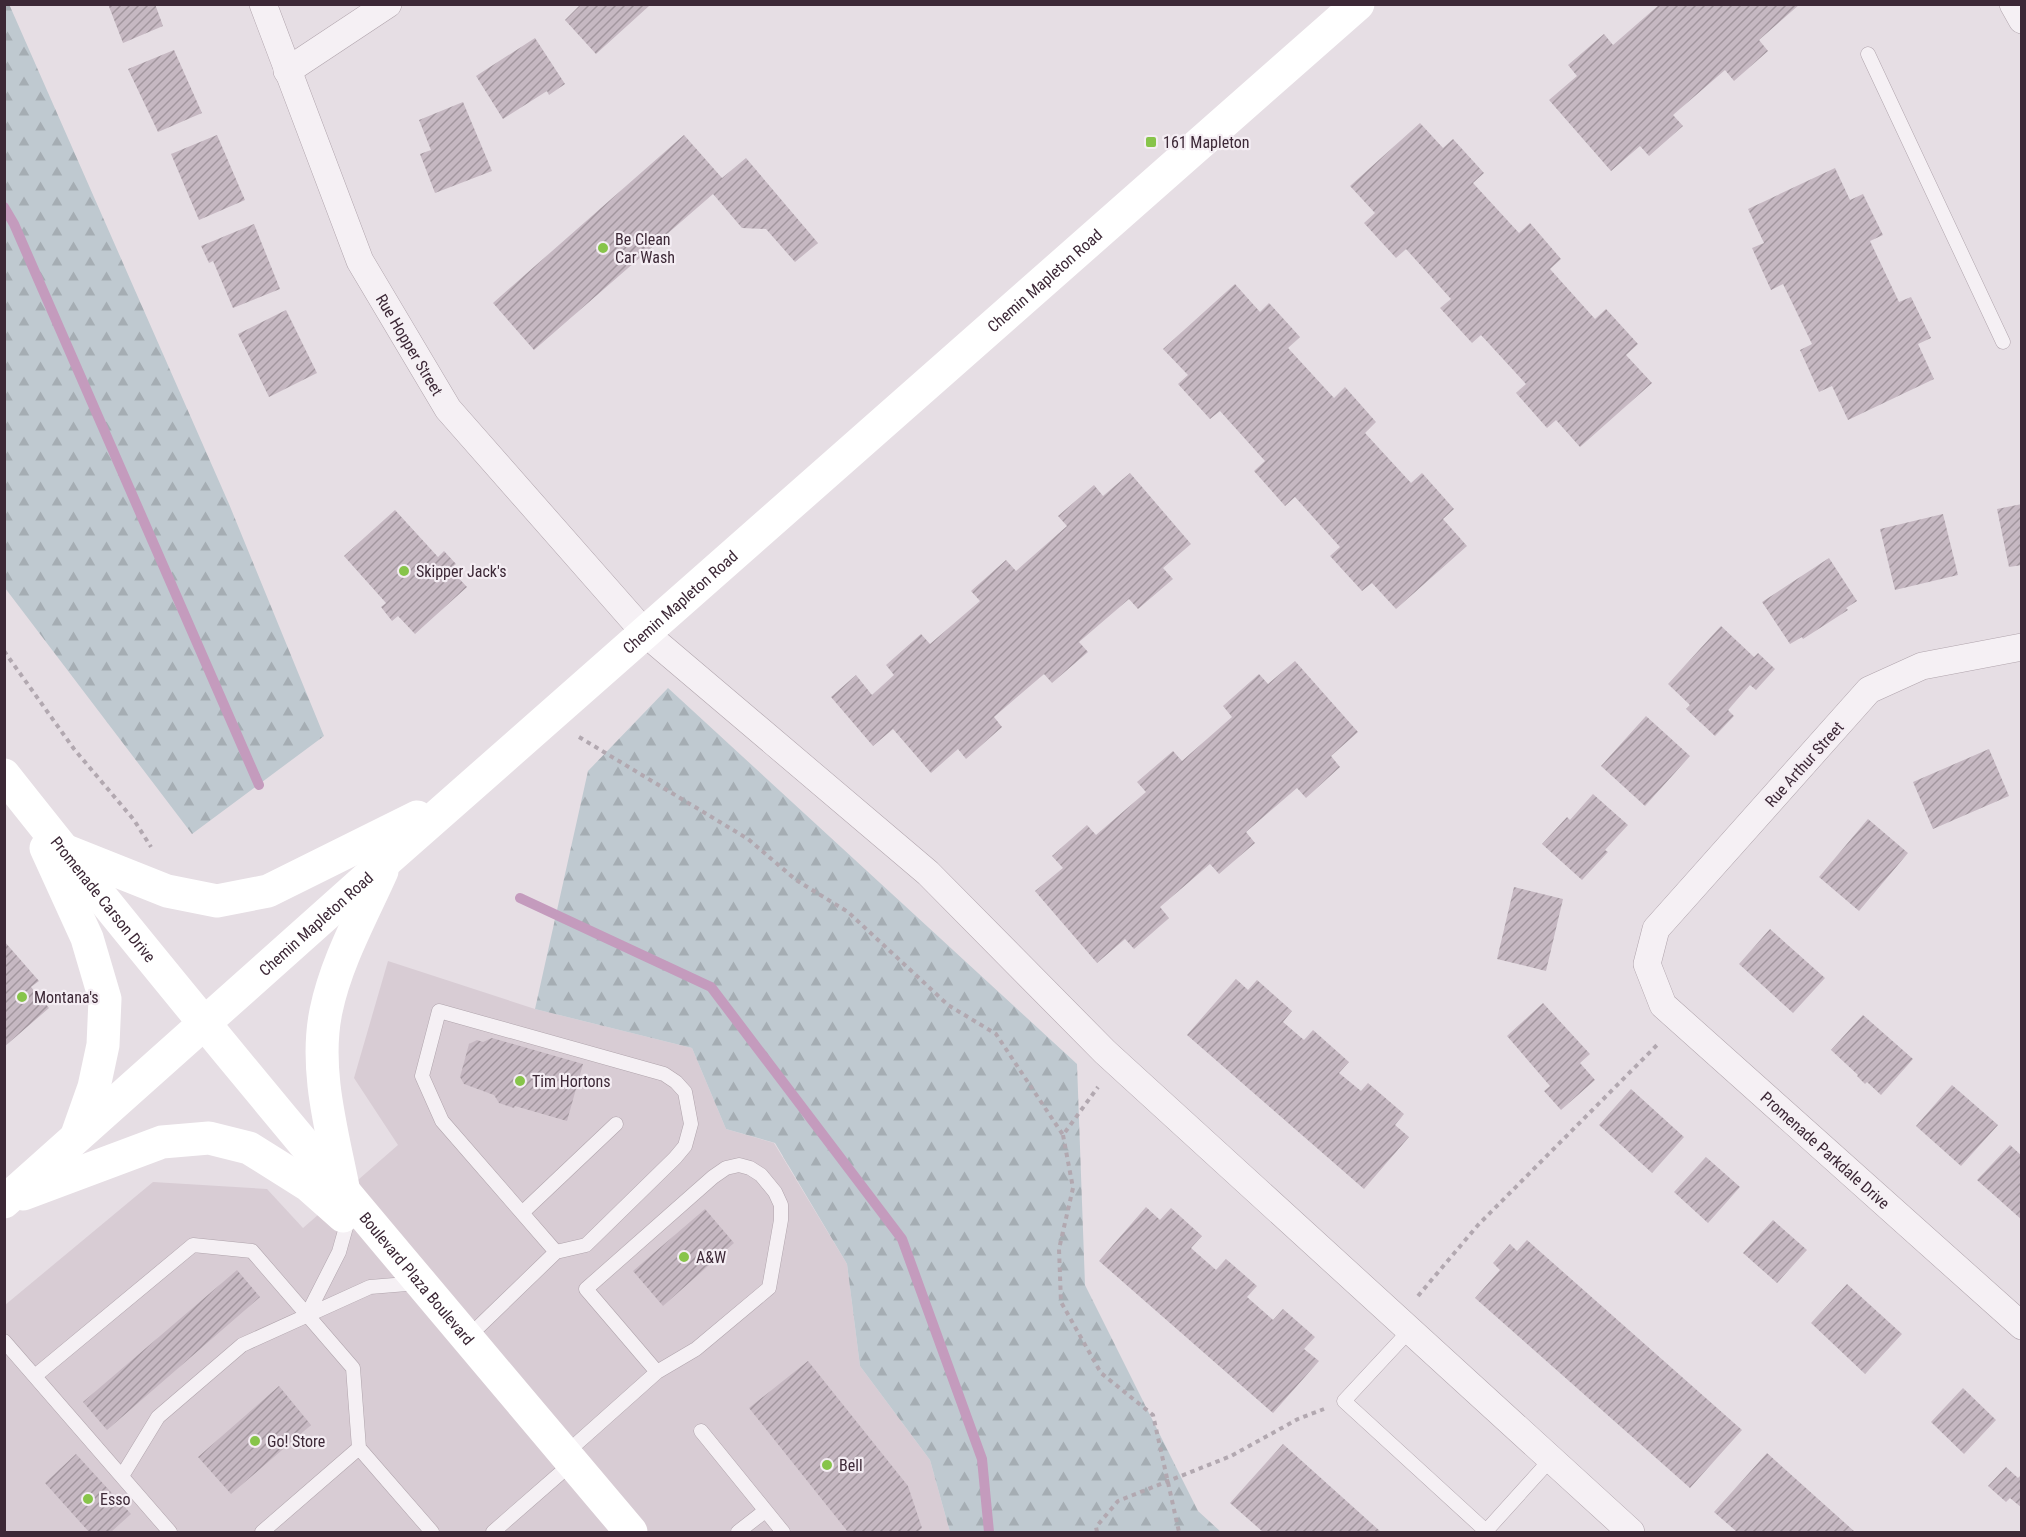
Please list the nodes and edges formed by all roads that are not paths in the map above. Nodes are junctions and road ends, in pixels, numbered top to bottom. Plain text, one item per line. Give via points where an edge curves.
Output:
1 (263, 4) edge
2 (388, 4) edge
3 (1358, 4) edge
4 (2013, 4) edge
5 (2022, 20) edge
6 (1868, 54) dead end
7 (287, 71) junction
8 (2003, 342) dead end
9 (645, 633) junction
10 (2022, 647) edge
11 (4, 775) edge
12 (461, 794) junction
13 (24, 800) junction
14 (62, 849) junction
15 (386, 861) junction
16 (1647, 964) joint
17 (204, 1023) junction
18 (616, 1124) dead end
19 (75, 1138) junction
20 (6, 1201) edge
21 (346, 1206) junction
22 (522, 1213) junction
23 (556, 1252) junction
24 (421, 1283) junction
25 (307, 1315) junction
26 (1404, 1324) junction
27 (2022, 1326) edge
28 (467, 1338) junction
29 (4, 1341) edge
30 (657, 1372) junction
31 (35, 1376) junction
32 (701, 1431) dead end
33 (359, 1448) junction
34 (569, 1459) junction
35 (1551, 1459) junction
36 (122, 1476) junction
37 (765, 1510) junction
38 (170, 1533) edge
39 (262, 1533) edge
40 (432, 1533) edge
41 (493, 1533) edge
42 (631, 1533) edge
43 (738, 1533) edge
44 (783, 1533) edge
45 (1631, 1533) edge

1 - 7 street, Rue Hopper Street
2 - 7 street
3 - 9 main road, Chemin Mapleton Road
4 - 5 street
6 - 8 lane
7 - 9 street, Rue Hopper Street via 360,261 448,409
9 - 12 main road, Chemin Mapleton Road
9 - 26 street, Rue Hopper Street via 928,873 1117,1062
10 - 16 street, Rue Arthur Street via 1922,666 1869,690 1656,929
11 - 13 main road, Promenade Carson Drive
12 - 14 main road via 268,891 217,901 167,891
12 - 15 main road, Chemin Mapleton Road
13 - 14 main road, Promenade Carson Drive
13 - 19 main road via 87,938 105,999 103,1045 94,1087
14 - 17 main road, Promenade Carson Drive
15 - 17 main road, Chemin Mapleton Road
15 - 21 main road via 339,967 326,1011 322,1045 327,1105
16 - 27 street, Promenade Parkdale Drive via 1663,1005
17 - 19 main road, Chemin Mapleton Road
17 - 21 main road
18 - 22 lane
19 - 20 main road, Chemin Mapleton Road
20 - 21 main road via 162,1142 209,1138 249,1148
21 - 24 main road, Boulevard Plaza Boulevard
21 - 25 lane via 339,1252
22 - 23 lane
22 - 23 lane via 441,1121 422,1076 439,1011 664,1074 685,1092 691,1124 685,1146 585,1245
23 - 28 lane
24 - 25 lane via 370,1287
24 - 28 main road, Boulevard Plaza Boulevard
25 - 31 lane via 252,1251 193,1245
25 - 33 lane via 353,1368
25 - 36 lane via 242,1345 166,1410
26 - 35 street, Rue Hopper Street
26 - 35 lane via 1344,1401 1486,1531
28 - 34 main road, Boulevard Plaza Boulevard
29 - 31 lane
30 - 30 lane via 696,1349 769,1288 781,1205 775,1192 750,1168 726,1168 713,1177 586,1289
30 - 34 lane
31 - 36 lane
32 - 37 lane
33 - 39 lane
33 - 40 lane
34 - 41 lane
34 - 42 main road, Boulevard Plaza Boulevard
35 - 45 street, Rue Hopper Street
36 - 38 lane
37 - 43 lane
37 - 44 lane

